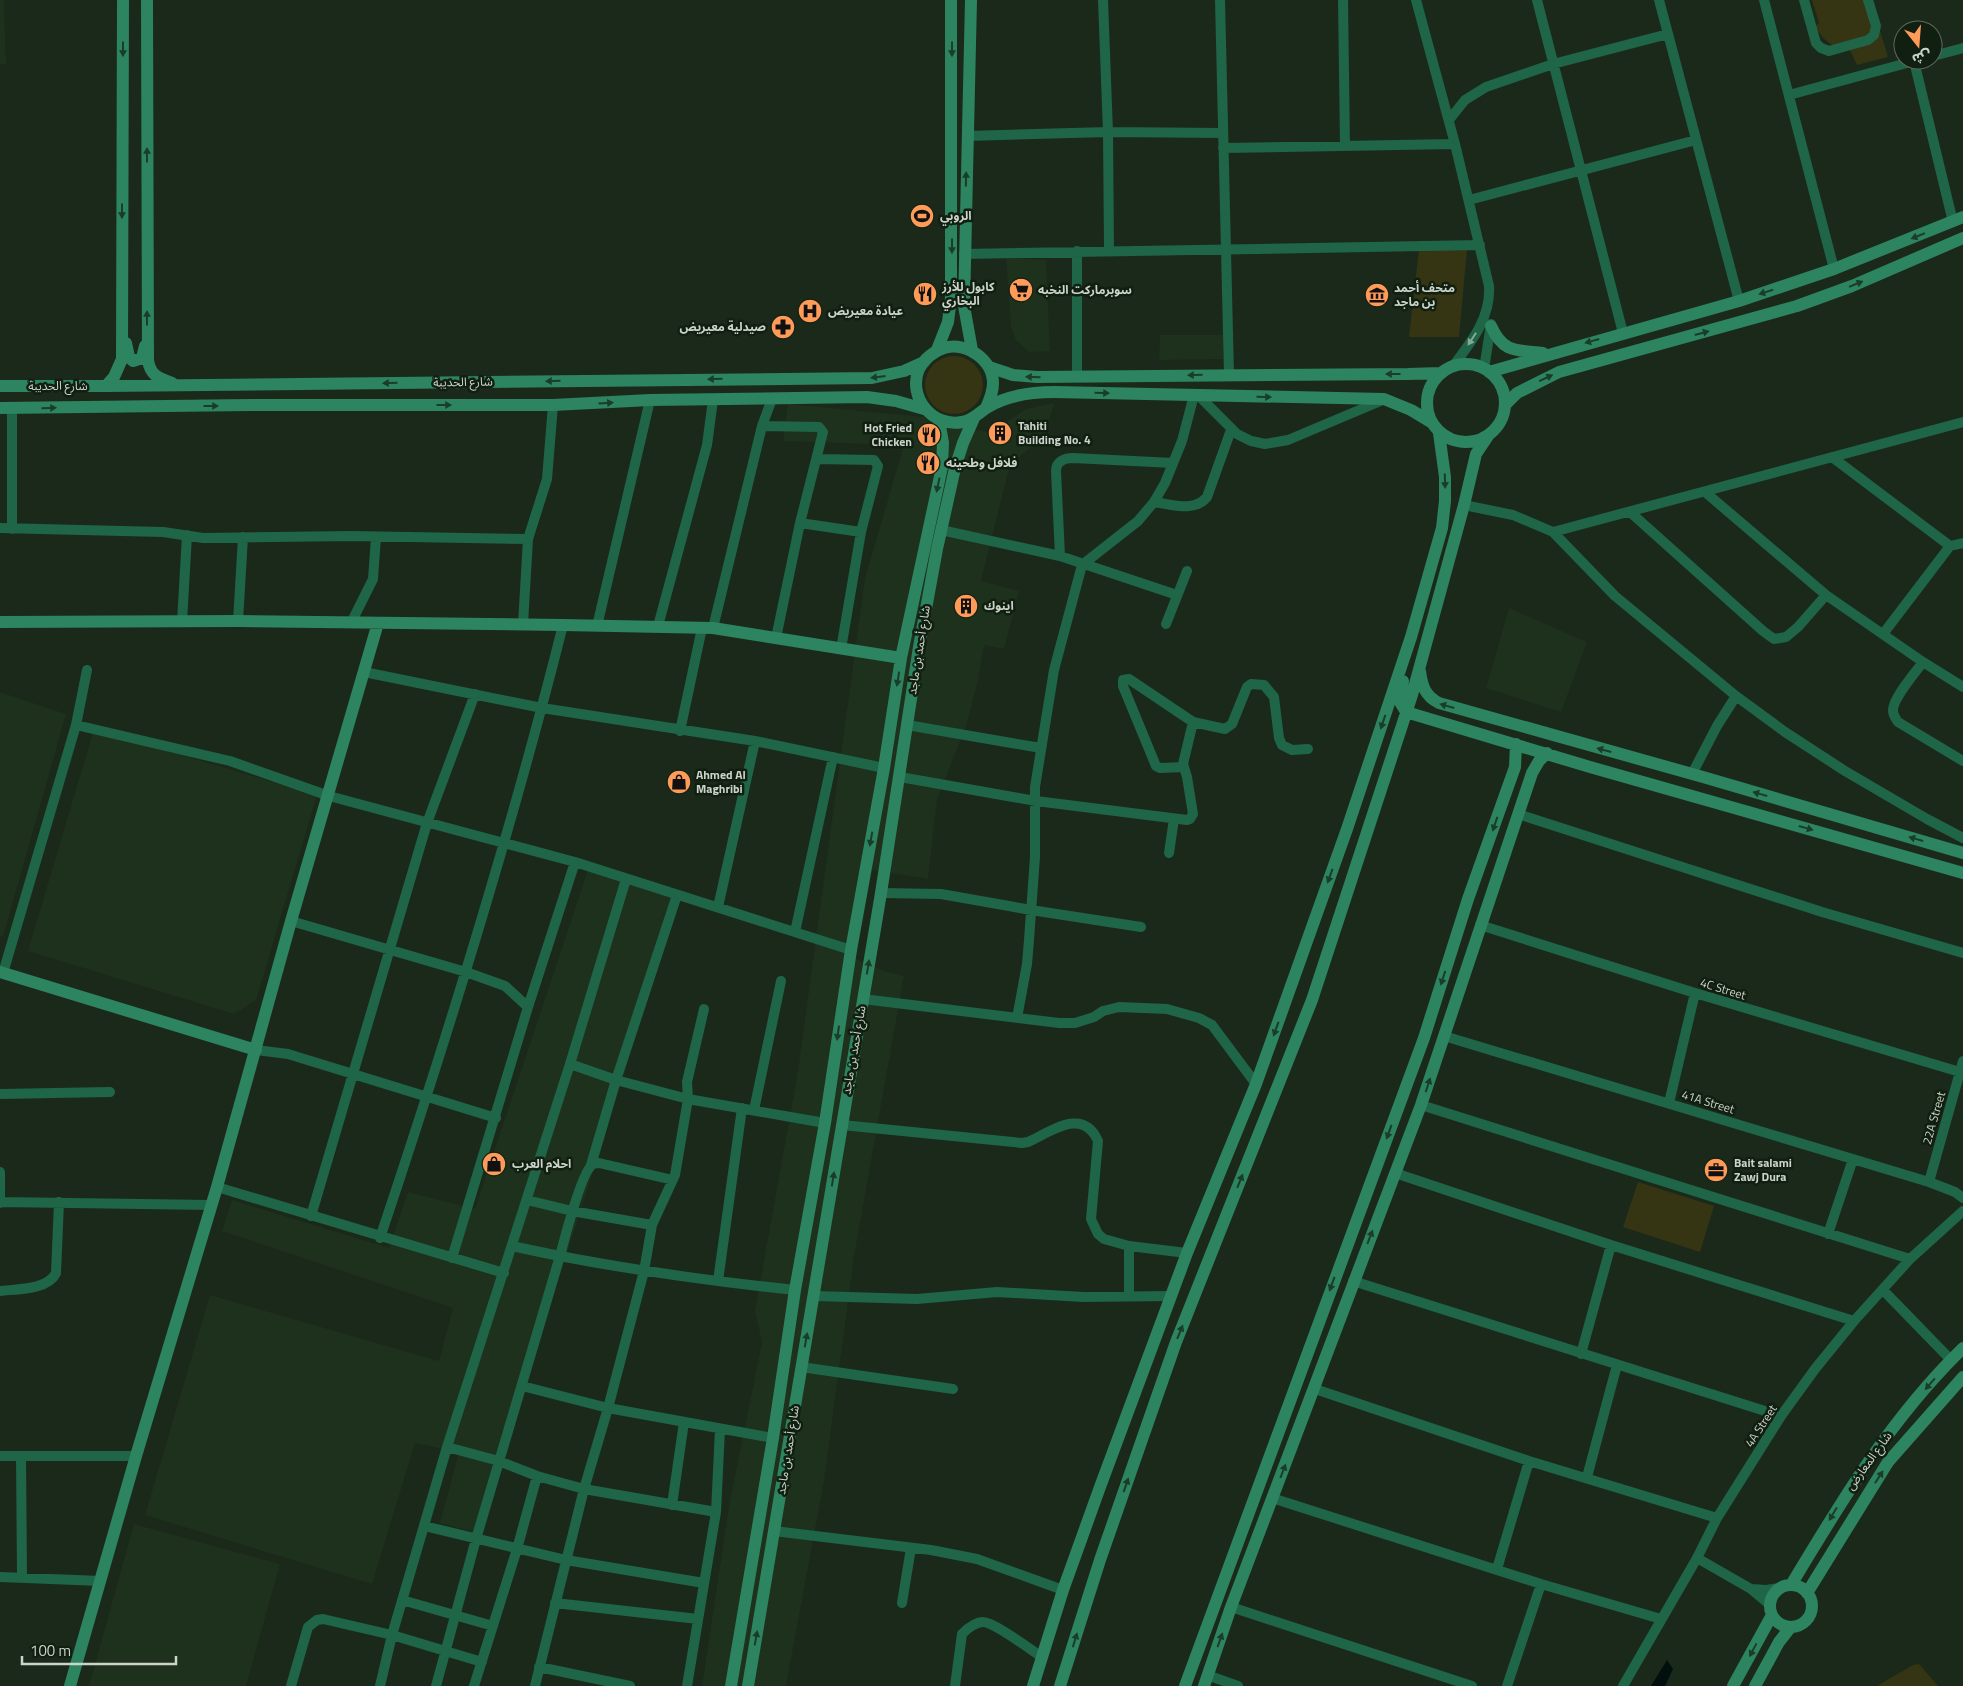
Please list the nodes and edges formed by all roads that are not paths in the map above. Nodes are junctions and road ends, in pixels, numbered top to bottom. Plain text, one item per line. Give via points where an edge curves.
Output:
1 (123, 0) edge
2 (147, 0) edge
3 (952, 0) edge
4 (971, 0) edge
5 (1103, 0) edge
6 (1220, 0) edge
7 (1343, 0) edge
8 (1416, 0) edge
9 (1537, 0) edge
10 (1659, 0) edge
11 (1764, 0) edge
12 (1804, 0) edge
13 (1868, 0) edge
14 (1668, 34) junction
15 (1963, 48) edge
16 (1943, 53) edge
17 (1553, 64) junction
18 (1893, 66) edge
19 (1919, 70) edge
20 (1789, 95) junction
21 (1449, 120) junction
22 (1108, 132) junction
23 (1223, 133) junction
24 (967, 136) junction
25 (1696, 140) junction
26 (1455, 144) junction
27 (1345, 145) junction
28 (1223, 148) junction
29 (1582, 170) junction
30 (1469, 200) junction
31 (1958, 220) edge
32 (1963, 238) edge
33 (1480, 245) junction
34 (1109, 250) junction
35 (1227, 250) junction
36 (1077, 251) junction
37 (964, 254) junction
38 (1834, 269) junction
39 (1739, 301) junction
40 (1488, 309) junction
41 (121, 326) junction
42 (1491, 326) junction
43 (1623, 333) junction
44 (147, 339) junction
45 (937, 350) junction
46 (972, 350) junction
47 (1548, 354) junction
48 (924, 362) junction
49 (1453, 366) junction
50 (989, 367) junction
51 (1486, 370) junction
52 (1441, 373) junction
53 (1229, 375) junction
54 (1077, 377) junction
55 (176, 385) junction
56 (0, 386) edge
57 (106, 386) junction
58 (1197, 396) junction
59 (772, 399) junction
60 (1384, 399) junction
61 (650, 400) junction
62 (713, 400) junction
63 (554, 405) junction
64 (1505, 405) junction
65 (6, 408) edge
66 (986, 408) junction
67 (924, 409) junction
68 (974, 418) junction
69 (938, 420) junction
70 (1431, 422) junction
71 (1963, 422) edge
72 (762, 426) junction
73 (1231, 430) junction
74 (1440, 433) junction
75 (1488, 436) junction
76 (1832, 457) junction
77 (817, 458) junction
78 (1173, 463) junction
79 (1704, 492) junction
80 (1154, 502) junction
81 (1464, 505) junction
82 (1630, 512) junction
83 (800, 524) junction
84 (0, 528) edge
85 (12, 528) junction
86 (941, 530) junction
87 (861, 532) junction
88 (1553, 532) junction
89 (187, 535) junction
90 (243, 536) junction
91 (376, 537) junction
92 (528, 539) junction
93 (1963, 542) edge
94 (1950, 546) junction
95 (1060, 556) junction
96 (1082, 565) junction
97 (1187, 571) dead end
98 (1177, 595) junction
99 (1826, 595) junction
100 (238, 621) junction
101 (0, 622) edge
102 (182, 622) junction
103 (351, 623) junction
104 (378, 623) junction
105 (522, 624) junction
106 (1166, 624) dead end
107 (563, 625) junction
108 (597, 626) junction
109 (658, 626) junction
110 (707, 628) junction
111 (1883, 634) junction
112 (1412, 637) junction
113 (776, 638) junction
114 (841, 649) junction
115 (901, 658) junction
116 (1923, 662) junction
117 (1420, 669) junction
118 (87, 670) dead end
119 (364, 672) junction
120 (1963, 687) edge
121 (475, 694) junction
122 (1736, 696) junction
123 (542, 708) junction
124 (1406, 712) junction
125 (1194, 722) junction
126 (76, 725) junction
127 (907, 725) junction
128 (1521, 727) junction
129 (1462, 728) junction
130 (680, 731) junction
131 (755, 741) junction
132 (1516, 744) junction
133 (1041, 748) junction
134 (1308, 749) dead end
135 (1547, 753) junction
136 (833, 758) junction
137 (1963, 761) edge
138 (1590, 767) junction
139 (884, 768) junction
140 (1184, 768) junction
141 (1698, 776) junction
142 (900, 777) junction
143 (329, 796) junction
144 (1504, 796) junction
145 (1036, 801) junction
146 (1518, 814) junction
147 (1174, 819) junction
148 (427, 823) junction
149 (1963, 838) edge
150 (505, 844) junction
151 (1168, 853) dead end
152 (1504, 853) junction
153 (1963, 853) edge
154 (576, 862) junction
155 (1963, 872) edge
156 (626, 879) junction
157 (881, 893) junction
158 (677, 894) junction
159 (718, 907) junction
160 (1031, 910) junction
161 (291, 921) junction
162 (1480, 925) junction
163 (1141, 927) dead end
164 (796, 932) junction
165 (390, 950) junction
166 (851, 950) junction
167 (1963, 953) edge
168 (2, 972) edge
169 (466, 972) junction
170 (781, 981) dead end
171 (1695, 993) junction
172 (863, 999) junction
173 (528, 1007) junction
174 (704, 1009) dead end
175 (1017, 1018) junction
176 (1444, 1036) junction
177 (256, 1050) junction
178 (1963, 1061) edge
179 (570, 1064) junction
180 (1960, 1072) junction
181 (354, 1074) junction
182 (616, 1080) junction
183 (1256, 1084) junction
184 (110, 1092) dead end
185 (0, 1094) edge
186 (427, 1097) junction
187 (688, 1099) junction
188 (1669, 1103) junction
189 (1421, 1105) junction
190 (742, 1108) junction
191 (754, 1110) junction
192 (496, 1118) junction
193 (825, 1123) junction
194 (842, 1125) junction
195 (1853, 1159) junction
196 (592, 1165) junction
197 (0, 1172) edge
198 (1395, 1173) junction
199 (673, 1180) junction
200 (1929, 1182) junction
201 (217, 1187) junction
202 (1963, 1198) edge
203 (527, 1200) junction
204 (60, 1202) junction
205 (0, 1203) edge
206 (212, 1205) junction
207 (572, 1211) junction
208 (1963, 1211) edge
209 (311, 1216) junction
210 (652, 1224) junction
211 (1828, 1234) junction
212 (380, 1238) junction
213 (1611, 1245) junction
214 (512, 1246) junction
215 (1129, 1246) junction
216 (1187, 1253) junction
217 (560, 1256) junction
218 (452, 1258) junction
219 (1910, 1259) junction
220 (644, 1271) junction
221 (504, 1273) junction
222 (718, 1281) junction
223 (1353, 1281) junction
224 (795, 1290) junction
225 (1883, 1290) junction
226 (0, 1291) edge
227 (814, 1296) junction
228 (1129, 1296) junction
229 (1171, 1296) junction
230 (1854, 1321) junction
231 (1963, 1348) edge
232 (1581, 1354) junction
233 (1951, 1360) junction
234 (1617, 1365) junction
235 (802, 1367) junction
236 (1963, 1377) edge
237 (522, 1386) junction
238 (953, 1389) dead end
239 (1314, 1389) junction
240 (608, 1408) junction
241 (1781, 1416) junction
242 (684, 1422) junction
243 (720, 1429) junction
244 (773, 1438) junction
245 (447, 1447) junction
246 (0, 1456) edge
247 (21, 1456) junction
248 (136, 1456) junction
249 (499, 1461) junction
250 (1529, 1461) junction
251 (536, 1476) junction
252 (1587, 1477) junction
253 (584, 1489) junction
254 (1272, 1498) junction
255 (672, 1504) junction
256 (716, 1512) junction
257 (1717, 1518) junction
258 (424, 1526) junction
259 (774, 1531) junction
260 (476, 1539) junction
261 (911, 1548) junction
262 (517, 1549) junction
263 (1697, 1558) junction
264 (566, 1560) junction
265 (1497, 1569) junction
266 (22, 1576) junction
267 (0, 1577) edge
268 (101, 1581) junction
269 (704, 1583) junction
270 (1541, 1584) junction
271 (1786, 1586) junction
272 (1751, 1589) junction
273 (1063, 1590) junction
274 (1807, 1593) junction
275 (402, 1600) junction
276 (555, 1603) junction
277 (902, 1603) dead end
278 (1231, 1607) junction
279 (1771, 1610) junction
280 (455, 1616) junction
281 (698, 1619) junction
282 (1661, 1619) junction
283 (493, 1626) junction
284 (1790, 1628) junction
285 (392, 1635) junction
286 (446, 1651) junction
287 (1042, 1657) junction
288 (482, 1662) junction
289 (539, 1667) junction
290 (1205, 1681) edge
291 (70, 1686) edge
292 (291, 1686) edge
293 (380, 1686) edge
294 (436, 1686) edge
295 (474, 1686) edge
296 (535, 1686) edge
297 (630, 1686) edge
298 (687, 1686) edge
299 (731, 1686) edge
300 (748, 1686) edge
301 (955, 1686) edge
302 (1033, 1686) edge
303 (1060, 1686) edge
304 (1185, 1686) edge
305 (1238, 1686) edge
306 (1472, 1686) edge
307 (1507, 1686) edge
308 (1624, 1686) edge
309 (1733, 1686) edge
310 (1755, 1686) edge

1 -> 41 street
44 -> 2 street
3 -> 45 street via 951,298 948,322
4 - 24 street
5 - 22 street
6 - 23 street
7 - 27 street
8 - 21 street
9 - 17 street
10 - 14 street
11 - 20 street
12 - 13 street via 1816,43 1829,51 1868,40 1874,35 1876,26
14 - 17 street
14 - 25 street
15 - 16 street
17 - 21 street via 1486,87 1465,100
17 - 29 street
18 - 20 street
19 - 31 street
20 - 38 street
21 - 26 street
22 - 23 street
22 - 24 street
22 - 34 street
23 - 28 street
37 -> 24 street
25 - 29 street
25 - 39 street
26 - 27 street
26 - 30 street
27 - 28 street
28 - 35 street
29 - 30 street
29 - 43 street
30 - 33 street
31 -> 38 street
64 -> 32 street via 1517,394 1559,372 1797,306
33 - 35 street
33 - 40 street via 1489,286
34 - 35 street
34 - 36 street
35 - 53 street
36 - 37 street
36 - 54 street
37 - 46 street via 964,306
38 -> 39 street
39 - 43 street
40 - 42 street
40 -> 49 street via 1476,334
41 - 44 street via 133,361 142,358
41 - 57 street via 122,359
42 - 47 street via 1503,345
42 - 51 street
43 -> 47 street
44 - 55 street via 149,369 159,378
45 - 46 street via 960,346
45 - 48 street
46 - 50 street
47 - 51 street
48 -> 55 street, شارع الحديبة via 904,371 872,378
48 - 67 street via 916,390
49 - 51 street via 1464,364
49 - 52 street
54 -> 50 street via 1024,377
50 - 66 street via 993,388
51 - 64 street via 1500,384
52 -> 53 street
52 - 70 street via 1427,396
53 -> 54 street
55 - 57 street, شارع الحديبة
56 - 57 street, شارع الحديبة
58 -> 60 street
66 -> 58 street via 1012,397 1040,392
58 - 73 street
58 - 78 street
59 - 62 street, شارع الحديبة
59 - 67 street, شارع الحديبة via 867,397
59 - 72 street
60 - 70 street
60 - 73 street via 1280,442 1258,443
61 - 62 street, شارع الحديبة
63 -> 61 street, شارع الحديبة
61 - 108 street
62 - 109 street via 707,445
65 -> 63 street, شارع الحديبة
63 - 92 street via 547,479
64 - 75 street via 1497,428
65 - 85 street
66 - 68 street
67 - 69 street
68 - 69 street via 950,423
68 - 86 street, شارع أحمد بن ماجد via 955,468
69 -> 115 street, شارع أحمد بن ماجد via 943,443 942,467
70 - 74 street
71 - 76 street
72 - 77 street via 819,427 823,432
72 - 110 street
73 - 80 street via 1204,502 1192,507
74 - 75 street via 1450,440 1463,442
74 -> 112 street via 1445,477 1442,528
75 - 81 street via 1476,454
76 - 79 street
76 - 94 street
77 - 83 street
77 - 87 street via 877,462 878,470
78 - 80 street
78 - 95 street via 1073,458 1060,462 1056,471
79 - 82 street
79 - 99 street
80 - 96 street via 1138,521
81 - 88 street via 1513,515
81 - 117 street
82 - 88 street
82 - 99 street via 1774,639 1786,636 1798,627
83 - 87 street
83 - 113 street
84 - 85 street
85 - 89 street
86 - 95 street
86 - 127 street, شارع أحمد بن ماجد
87 - 114 street
88 - 122 street via 1615,596
89 - 90 street via 202,538
89 - 102 street
90 - 91 street
90 - 100 street
91 - 92 street
91 - 103 street via 373,578
92 - 105 street
93 - 94 street
94 - 111 street
95 - 96 street
96 - 98 street
96 - 133 street via 1054,670
97 - 98 street
98 - 106 street
99 - 111 street
100 - 102 street
100 - 103 street
101 - 102 street
103 - 104 street
104 - 105 street
104 - 119 street
105 - 107 street
107 - 108 street
107 - 123 street
108 - 109 street
109 - 110 street
110 - 113 street
110 - 130 street
111 - 116 street
112 - 124 street via 1400,695
112 -> 183 street
113 - 114 street
114 - 115 street
115 -> 139 street, شارع أحمد بن ماجد
116 - 120 street
116 - 137 street via 1894,702 1895,718
117 - 124 street
128 -> 117 street via 1432,699 1422,686
118 - 126 street
119 - 121 street
119 - 143 street
121 - 123 street
121 - 148 street
122 - 141 street via 1716,726
122 - 149 street via 1845,771
123 - 130 street
123 - 150 street
124 - 129 street
303 -> 124 street via 1176,1342 1312,1000
125 - 134 street via 1228,728 1247,687 1251,684 1264,685 1274,697 1282,745 1292,750
125 - 140 street
125 - 140 street via 1129,679 1124,680 1123,686 1156,766
126 - 143 street via 230,761
126 - 168 street
127 - 133 street
127 - 142 street, شارع أحمد بن ماجد
128 - 129 street via 1468,717 1460,722
141 -> 128 street
129 - 132 street
130 - 131 street
131 - 136 street
131 - 159 street
132 - 135 street
132 - 144 street via 1516,760
133 - 145 street
135 - 138 street
135 - 146 street via 1535,767
136 - 139 street
136 - 164 street
138 - 141 street via 1598,765 1690,790 1697,788
138 -> 155 street
139 -> 166 street, شارع أحمد بن ماجد
140 - 147 street via 1193,814 1190,819
153 -> 141 street
142 - 145 street
142 - 157 street, شارع أحمد بن ماجد
143 - 148 street
143 - 161 street
144 - 152 street via 1511,800 1513,806 1499,847
144 -> 304 street via 1424,1038
145 - 147 street
145 - 160 street
146 - 152 street
146 - 167 street via 1822,912
147 - 151 street
148 - 150 street
148 - 165 street
150 - 154 street
150 - 169 street
152 - 162 street
154 - 156 street
154 - 173 street
156 - 158 street
156 - 179 street
157 - 160 street via 941,894
172 -> 157 street, شارع أحمد بن ماجد
158 - 159 street
158 - 182 street
159 - 164 street
160 - 163 street
160 - 175 street via 1027,964
161 - 165 street
161 - 177 street
162 - 171 street, 4C Street
162 - 176 street
164 - 166 street
165 - 169 street
165 - 181 street
166 -> 193 street, شارع أحمد بن ماجد
168 - 177 street
169 - 173 street via 505,986
169 - 186 street
170 - 191 street
171 - 180 street, 4C Street
171 - 188 street
172 - 175 street
172 - 194 street, شارع أحمد بن ماجد
173 - 192 street
174 - 187 street via 686,1082
175 - 183 street via 1074,1023 1119,1007 1167,1009 1212,1025
176 - 188 street, 41A Street
189 -> 176 street
177 - 181 street via 288,1054
177 - 201 street
178 - 180 street, 22A Street
179 - 182 street
179 - 203 street
180 - 200 street, 22A Street
181 - 186 street
181 - 209 street
182 - 187 street
182 - 196 street
183 - 216 street
184 - 185 street
186 - 192 street
186 - 212 street
187 - 190 street
187 - 199 street
188 - 195 street, 41A Street
189 - 198 street
189 - 211 street
190 - 191 street
190 - 222 street
191 - 193 street
192 - 218 street
193 - 224 street, شارع أحمد بن ماجد
194 - 215 street via 1022,1143 1068,1124 1083,1124 1098,1141 1092,1224 1104,1239
227 -> 194 street, شارع أحمد بن ماجد
195 - 200 street, 41A Street
195 - 211 street
196 - 199 street via 599,1163
196 - 207 street
197 - 205 street
198 - 213 street
223 -> 198 street
199 - 210 street
200 - 202 street, 41A Street
201 - 206 street
201 - 209 street
203 - 207 street
203 - 214 street
204 - 205 street
204 - 206 street
204 - 226 street via 54,1278 45,1284
206 - 248 street
207 - 210 street
207 - 217 street
208 - 219 street, 4A Street
209 - 212 street
210 - 220 street
211 - 219 street
212 - 218 street
213 - 230 street
213 - 232 street
214 - 217 street
214 - 221 street
215 - 216 street
215 - 228 street
216 - 229 street
217 - 220 street
217 - 237 street
218 - 221 street
219 - 225 street, 4A Street
220 - 222 street
220 - 240 street
221 - 245 street
222 - 224 street
223 - 232 street
223 - 239 street
224 - 244 street, شارع أحمد بن ماجد
225 - 230 street, 4A Street
225 - 233 street
227 - 228 street via 917,1299 997,1292
235 -> 227 street, شارع أحمد بن ماجد
228 - 229 street
229 - 273 street
230 - 241 street, 4A Street
231 - 233 street, شارع المعارض
232 - 234 street
233 -> 271 street, شارع المعارض via 1869,1460
234 - 241 street
234 - 252 street
235 - 238 street
235 - 259 street, شارع أحمد بن ماجد
274 -> 236 street, شارع المعارض via 1888,1462
237 - 240 street
237 - 249 street
239 - 250 street
254 -> 239 street
240 - 242 street
240 - 253 street
241 - 257 street, 4A Street
242 - 243 street
242 - 255 street
243 - 244 street
243 - 256 street
244 - 299 street, شارع أحمد بن ماجد
245 - 249 street
245 - 258 street
246 - 247 street
247 - 248 street
247 - 266 street
248 - 268 street
249 - 251 street
249 - 260 street
250 - 252 street
250 - 265 street
251 - 253 street
251 - 262 street
252 - 257 street
253 - 255 street
253 - 264 street
254 - 265 street
254 - 278 street
255 - 256 street
256 - 269 street
257 - 263 street, 4A Street
258 - 260 street
258 - 275 street
259 - 261 street
300 -> 259 street, شارع أحمد بن ماجد
260 - 262 street
260 - 280 street
261 - 273 street via 977,1559
261 - 277 street
262 - 264 street
262 - 283 street
263 - 272 street
263 - 282 street, 4A Street
264 - 269 street
264 - 276 street
265 - 270 street
266 - 267 street
266 - 268 street
268 - 291 street
269 - 281 street
270 - 282 street
270 - 307 street
271 - 272 street
271 - 274 street via 1798,1586
271 - 279 street via 1772,1596
272 - 279 street
273 - 287 street
274 - 284 street via 1812,1601 1810,1614 1801,1624
275 - 280 street
275 - 285 street
276 - 281 street
276 - 289 street
290 -> 278 street
278 - 306 street
279 - 284 street via 1781,1625
279 -> 309 street
280 - 283 street
280 - 286 street
281 - 298 street
282 - 308 street, 4A Street
283 - 288 street
284 - 310 street
285 - 286 street
285 - 292 street via 317,1620 308,1627
285 - 293 street
286 - 288 street
286 - 294 street
287 - 301 street via 993,1626 983,1622 974,1624 962,1634
287 - 302 street
288 - 295 street
289 - 296 street
289 - 297 street
290 - 305 street

